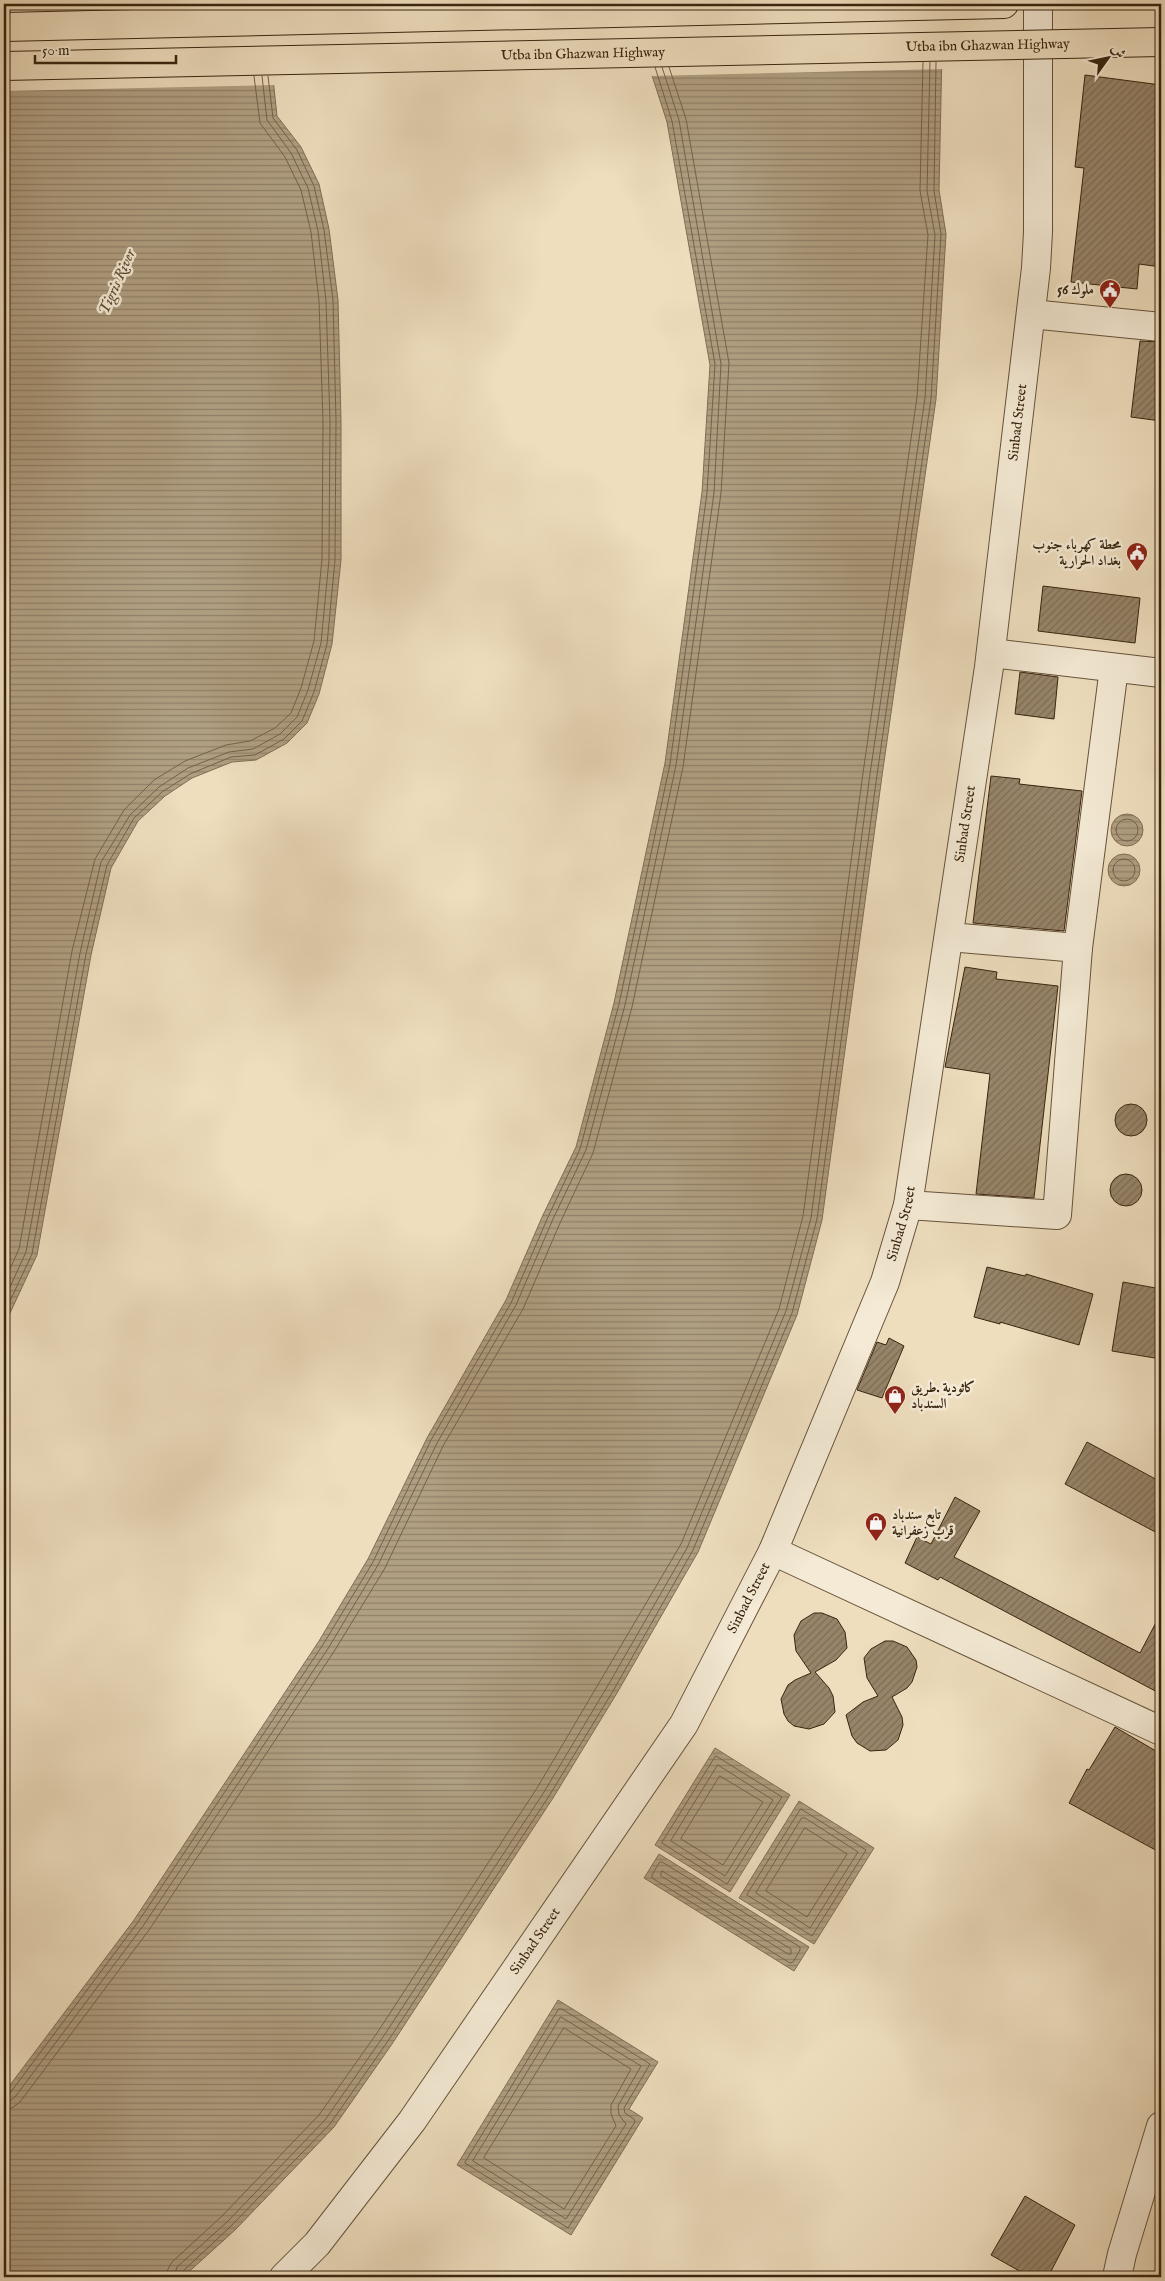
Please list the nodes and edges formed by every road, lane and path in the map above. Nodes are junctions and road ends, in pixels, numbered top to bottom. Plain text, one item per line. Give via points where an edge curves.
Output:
1 (1004, 4) edge
2 (1038, 4) edge
3 (4, 27) edge
4 (1161, 42) edge
5 (4, 66) edge
6 (1031, 314) junction
7 (1161, 327) edge
8 (991, 653) junction
9 (1114, 668) junction
10 (1161, 674) edge
11 (948, 937) junction
12 (1078, 948) junction
13 (908, 1205) junction
14 (773, 1551) junction
15 (1161, 1731) edge
16 (1161, 2126) edge
17 (284, 2277) edge
18 (1117, 2277) edge

1 - 3 highway
2 - 6 street, Sinbad Street via 1038,232
4 - 5 highway, Utba ibn Ghazwan Highway, bridge
6 - 7 street
6 - 8 street, Sinbad Street
8 - 9 street
8 - 11 street, Sinbad Street
9 - 10 street
9 - 12 street
11 - 12 street
11 - 13 street, Sinbad Street
12 - 13 street via 1057,1215
13 - 14 street, Sinbad Street via 885,1282
14 - 15 street
14 - 17 street, Sinbad Street via 684,1724 412,2121 317,2244
16 - 18 street

